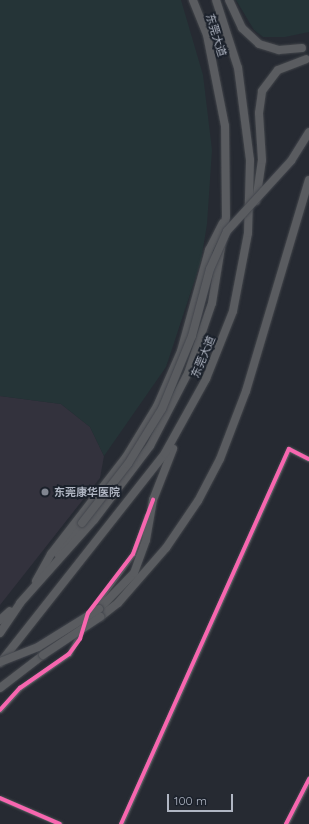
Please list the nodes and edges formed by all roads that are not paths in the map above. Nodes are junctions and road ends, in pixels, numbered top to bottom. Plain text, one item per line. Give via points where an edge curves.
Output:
1 (193, 0) edge
2 (216, 0) edge
3 (229, 0) edge
4 (302, 48) dead end
5 (306, 59) dead end
6 (309, 132) edge
7 (309, 180) edge
8 (226, 217) junction
9 (248, 229) junction
10 (190, 413) junction
11 (309, 459) edge
12 (153, 500) junction
13 (147, 570) junction
14 (34, 586) junction
15 (119, 592) junction
16 (28, 594) junction
17 (99, 613) junction
18 (0, 620) edge
19 (0, 633) edge
20 (0, 663) edge
21 (3, 685) edge
22 (0, 692) edge
23 (0, 710) edge
24 (309, 779) edge
25 (0, 798) edge
26 (60, 824) edge
27 (121, 824) edge
28 (286, 824) edge

1 - 8 highway, 东莞大道 via 207,35 222,105 227,160
2 - 9 highway, 东莞大道 via 238,68 243,97 250,160
3 - 4 highway via 242,28 259,44 279,50
5 - 9 highway via 278,70 262,91 259,113 260,180
6 - 14 highway, bridge via 291,161 227,231 210,269 192,336 162,408 128,464
7 - 13 highway via 233,428 198,501
8 - 14 highway via 209,250 181,351 157,406 126,457 51,554
8 - 14 highway, 东莞大道 via 212,303 174,403 132,471 94,520
9 - 10 highway, 东莞大道 via 233,311
10 - 12 highway
10 - 20 highway, 东莞大道 via 146,480
11 - 27 street via 289,449
12 - 15 highway via 140,560
12 - 23 street via 133,554 88,613 80,639 69,654 20,688
13 - 15 highway
13 - 17 highway
14 - 16 highway, 东莞大道
15 - 17 highway
16 - 18 highway
16 - 19 highway, 东莞大道
17 - 20 highway, bridge via 38,647
17 - 21 highway, bridge
21 - 22 street
24 - 28 street
25 - 26 street

